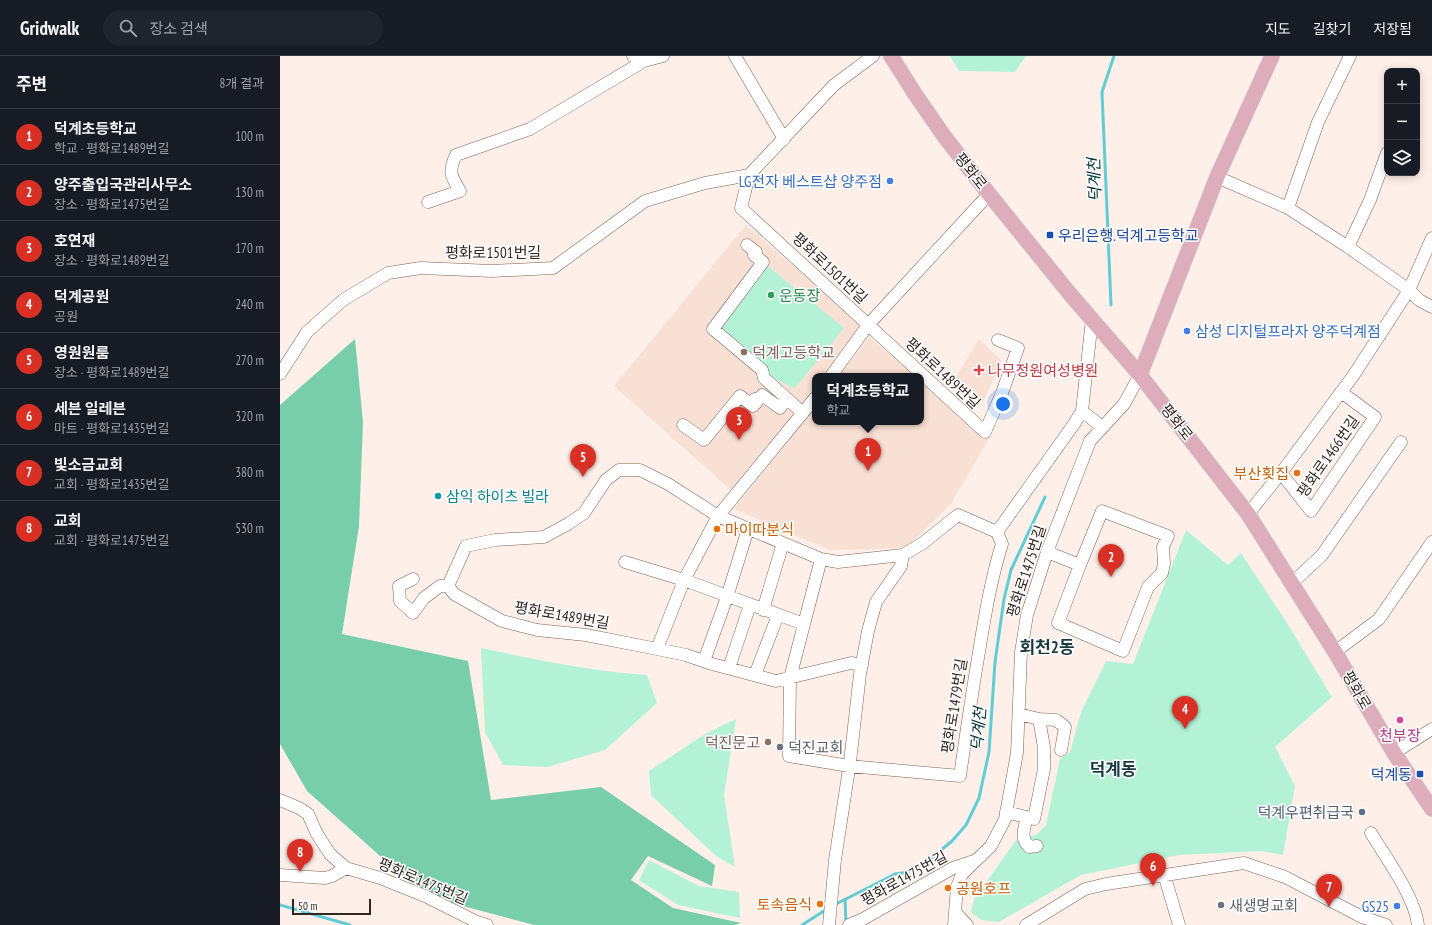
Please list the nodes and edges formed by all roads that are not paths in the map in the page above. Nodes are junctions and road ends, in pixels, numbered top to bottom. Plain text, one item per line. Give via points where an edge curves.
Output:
1 (663, 56) edge
2 (735, 56) edge
3 (873, 56) edge
4 (892, 56) edge
5 (1272, 56) edge
6 (1350, 56) edge
7 (639, 58) edge
8 (784, 139) junction
9 (1384, 161) edge
10 (749, 176) junction
11 (1217, 178) junction
12 (989, 194) junction
13 (428, 202) dead end
14 (1288, 208) junction
15 (1432, 238) edge
16 (747, 245) dead end
17 (1348, 247) junction
18 (1409, 290) junction
19 (1432, 307) edge
20 (1097, 324) junction
21 (868, 325) junction
22 (998, 340) dead end
23 (833, 373) edge
24 (920, 373) edge
25 (280, 374) edge
26 (1140, 375) junction
27 (924, 376) edge
28 (1341, 392) junction
29 (786, 398) junction
30 (812, 402) edge
31 (1082, 411) junction
32 (804, 413) junction
33 (683, 425) dead end
34 (1102, 427) junction
35 (1400, 442) dead end
36 (1281, 473) junction
37 (1248, 514) junction
38 (718, 516) junction
39 (748, 529) junction
40 (997, 532) junction
41 (1432, 542) edge
42 (783, 543) junction
43 (1047, 552) junction
44 (903, 555) junction
45 (821, 559) junction
46 (625, 562) dead end
47 (1080, 565) junction
48 (413, 579) dead end
49 (684, 580) junction
50 (1291, 584) junction
51 (448, 586) junction
52 (727, 596) junction
53 (750, 605) junction
54 (764, 610) junction
55 (778, 615) junction
56 (804, 624) junction
57 (657, 649) junction
58 (1335, 652) junction
59 (704, 661) junction
60 (862, 665) junction
61 (729, 668) junction
62 (755, 675) junction
63 (790, 678) junction
64 (1019, 714) junction
65 (1039, 719) junction
66 (1432, 729) edge
67 (1061, 750) dead end
68 (1394, 753) junction
69 (849, 766) junction
70 (280, 800) edge
71 (1431, 806) edge
72 (1006, 812) junction
73 (1026, 817) junction
74 (1371, 833) dead end
75 (1037, 846) dead end
76 (975, 861) junction
77 (346, 868) junction
78 (1164, 874) junction
79 (280, 875) edge
80 (955, 912) junction
81 (829, 920) edge
82 (851, 924) edge
83 (487, 925) edge
84 (954, 925) edge
85 (967, 925) edge
86 (1026, 925) edge
87 (1179, 925) edge
88 (1386, 925) edge
89 (1418, 925) edge

1 - 7 street
2 - 8 street
3 - 8 street, 평화로1501번길 via 834,85
4 - 12 main road, 평화로 via 944,136
5 - 11 main road
6 - 14 street via 1318,122
7 - 13 street via 530,129 456,155 451,166 452,177 460,192
8 - 10 street, 평화로1501번길
9 - 17 street via 1370,200
10 - 21 street, 평화로1501번길 via 741,208
10 - 25 street, 평화로1501번길 via 705,183 644,201 552,268 492,271 421,268 388,274 343,300 307,332
11 - 14 street
11 - 26 main road
12 - 20 main road, 평화로
12 - 21 street
14 - 17 street
15 - 18 street, 평화로1466번길
16 - 29 street via 763,262 713,329 762,370 764,378
17 - 18 street
18 - 19 street via 1419,300
18 - 28 street, 평화로1466번길
20 - 26 main road, 평화로
20 - 31 street
21 - 23 street
21 - 24 street, 평화로1489번길
22 - 27 street, 평화로1489번길 via 1018,348 985,432
26 - 34 street, 평화로1475번길 via 1124,404
26 - 37 main road, 평화로
28 - 36 street, 평화로1466번길
28 - 36 street, 평화로1466번길 via 1375,417 1311,511
29 - 32 street
29 - 33 street via 780,408 762,395 756,403 755,399 753,406 740,396 704,440
30 - 32 street
31 - 34 street
31 - 40 street
32 - 38 street
34 - 43 street, 평화로1475번길 via 1090,441
35 - 50 street via 1322,555
36 - 37 street, 평화로1466번길
37 - 50 main road, 평화로
38 - 39 street
38 - 49 street
38 - 51 street via 668,484 640,470 619,470 606,480 584,513 544,537 496,540 466,546
39 - 42 street
39 - 52 street
40 - 44 street via 958,515 923,543
40 - 69 street, 평화로1479번길 via 1002,544 995,565 983,628 960,776
41 - 58 street via 1379,619
42 - 45 street
42 - 54 street
43 - 47 street
43 - 64 street, 평화로1475번길 via 1027,615 1022,652
44 - 45 street via 838,562
44 - 60 street via 901,566 876,602
45 - 56 street
46 - 49 street
47 - 47 street via 1102,511 1168,536 1163,547 1162,573 1148,587 1123,651 1058,623
48 - 51 street via 399,586 400,601 413,613 424,598 440,586
49 - 52 street
49 - 57 street
50 - 58 main road, 평화로
51 - 57 street, 평화로1489번길 via 454,594 502,621 537,630 586,635
52 - 53 street
52 - 59 street
53 - 54 street
53 - 61 street
54 - 55 street
55 - 56 street
55 - 62 street
56 - 63 street
57 - 59 street, 평화로1489번길
58 - 68 main road, 평화로
59 - 61 street, 평화로1489번길
60 - 63 street, 평화로1489번길 via 851,664
60 - 69 street
61 - 62 street, 평화로1489번길
62 - 63 street, 평화로1489번길 via 776,681
63 - 69 street via 789,756
64 - 65 street
64 - 72 street, 평화로1475번길 via 1018,753
65 - 67 street via 1056,720 1065,728
65 - 73 street via 1044,747 1044,769 1034,819
66 - 68 street
68 - 71 main road, 평화로
69 - 81 street
70 - 77 street, 평화로1475번길 via 308,814 330,854
72 - 73 street
72 - 76 street, 평화로1475번길 via 991,846
73 - 75 street via 1024,841 1029,847
74 - 89 street via 1408,893
76 - 80 street, 평화로1475번길 via 962,874 957,887
76 - 82 street, 평화로1475번길 via 952,868
77 - 79 street via 325,878
77 - 83 street, 평화로1475번길 via 425,896
78 - 86 street via 1085,889
78 - 87 street
78 - 88 street via 1244,863 1285,877 1362,917
80 - 84 street, 평화로1475번길
80 - 85 street

